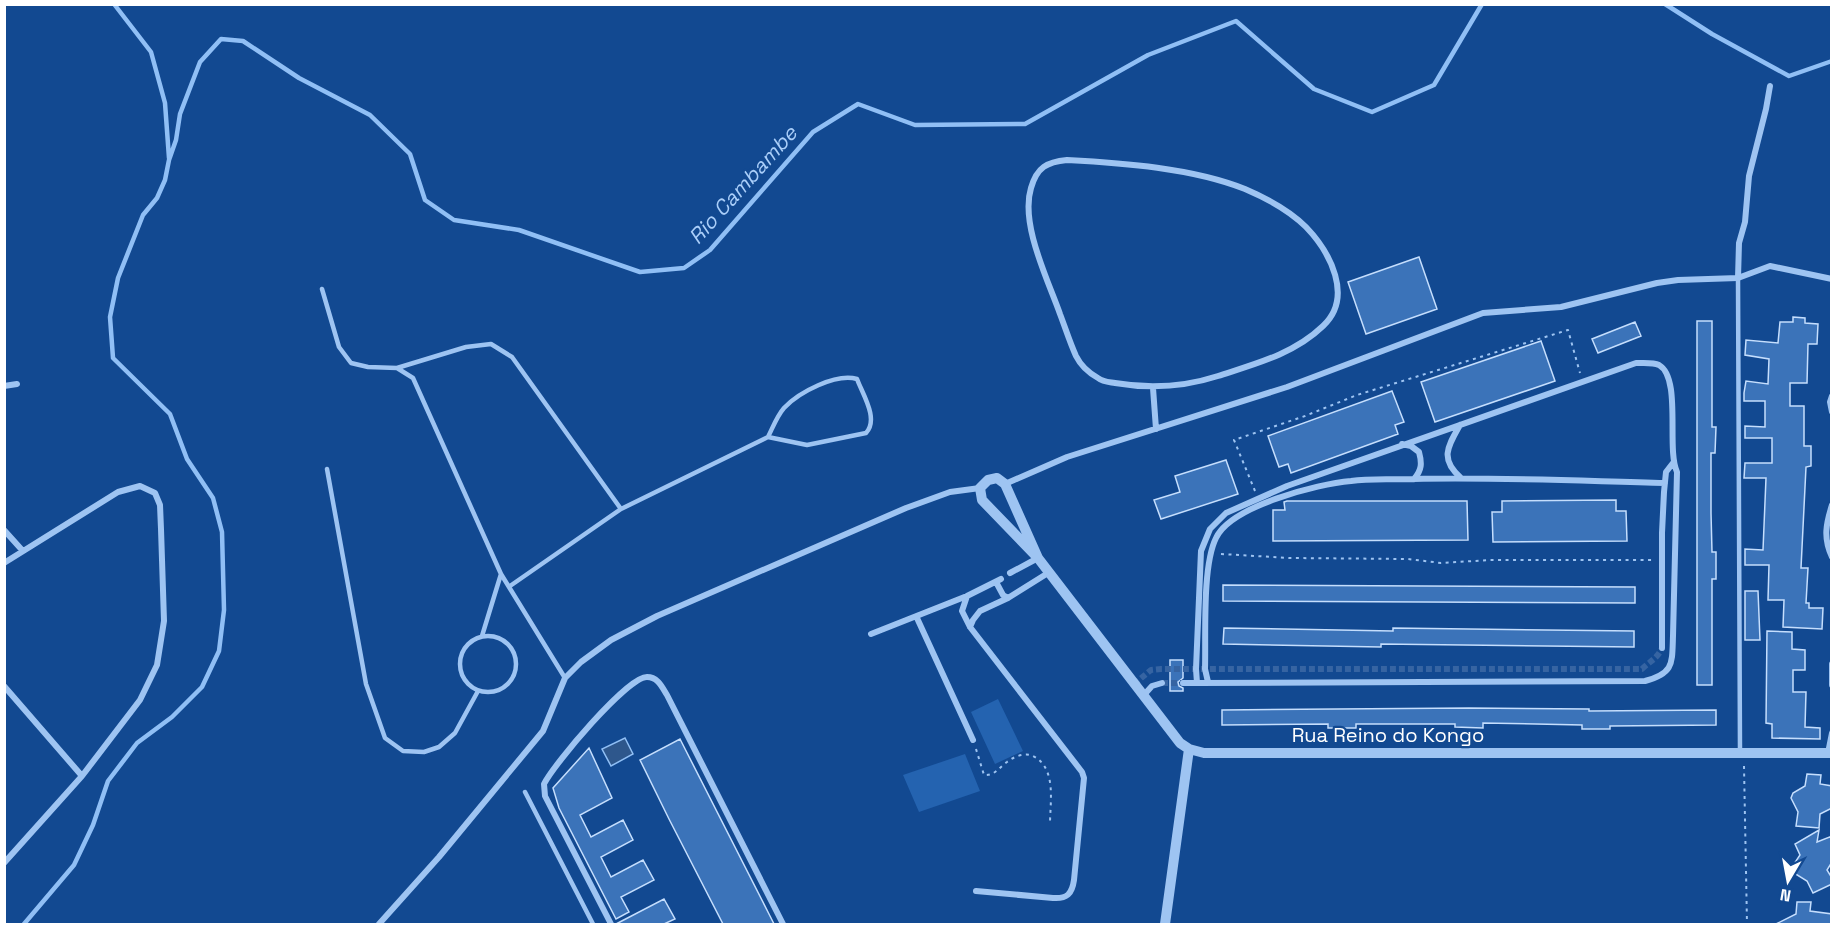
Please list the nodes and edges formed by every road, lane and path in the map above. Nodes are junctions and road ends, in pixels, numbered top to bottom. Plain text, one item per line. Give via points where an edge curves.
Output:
1 (1770, 86) dead end
2 (1738, 278) junction
3 (1832, 279) edge
4 (322, 289) dead end
5 (398, 368) junction
6 (1582, 381) junction
7 (17, 384) dead end
8 (4, 386) edge
9 (1153, 388) junction
10 (1832, 396) edge
11 (1832, 412) edge
12 (1460, 424) junction
13 (1156, 429) junction
14 (768, 437) junction
15 (1401, 444) junction
16 (1673, 463) junction
17 (327, 469) dead end
18 (1461, 478) junction
19 (1414, 480) junction
20 (1665, 483) junction
21 (1005, 484) junction
22 (980, 488) junction
23 (1258, 498) junction
24 (1832, 505) edge
25 (621, 509) junction
26 (4, 530) edge
27 (22, 550) junction
28 (1210, 553) junction
29 (1832, 557) edge
30 (1038, 558) junction
31 (1662, 560) junction
32 (4, 562) edge
33 (1010, 573) dead end
34 (1048, 573) junction
35 (501, 574) junction
36 (510, 586) junction
37 (967, 596) junction
38 (1008, 598) junction
39 (917, 618) junction
40 (970, 627) junction
41 (871, 634) dead end
42 (482, 636) junction
43 (1662, 648) tunnel mouth
44 (1832, 664) edge
45 (566, 678) junction
46 (1183, 682) tunnel mouth
47 (1208, 682) junction
48 (1162, 683) tunnel mouth
49 (1197, 683) junction
50 (1832, 685) edge
51 (4, 686) edge
52 (478, 691) junction
53 (1143, 697) junction
54 (1832, 733) edge
55 (973, 740) joint
56 (1189, 749) junction
57 (1740, 753) junction
58 (1830, 753) edge
59 (82, 776) junction
60 (525, 792) dead end
61 (1050, 824) dead end
62 (6, 860) edge
63 (976, 891) dead end
64 (379, 924) edge
65 (593, 924) edge
66 (611, 924) edge
67 (783, 924) edge
68 (1165, 924) edge
69 (1747, 924) edge

1 - 2 street via 1749,176
2 - 3 street via 1770,266
2 - 13 street via 1678,280 1561,307 1483,313 1287,387
2 - 57 lane
4 - 5 lane via 339,347 351,363
5 - 25 lane via 491,344 512,357
5 - 35 lane via 413,378
6 - 12 street
6 - 16 street via 1636,363 1659,365 1671,382
6 - 23 path via 1568,330 1357,395 1234,440
7 - 8 street
9 - 9 street via 1101,380 1087,371 1077,357 1032,230 1030,189 1037,172 1050,162 1118,162 1244,189 1277,204 1305,226 1324,249 1338,282 1338,302 1325,325 1274,358 1204,381
9 - 13 street
10 - 11 street
12 - 15 street
12 - 18 street via 1447,453 1448,464
13 - 21 street via 1067,458
14 - 14 lane via 786,406 814,387 837,379 857,379 872,418 866,433 807,445
14 - 25 lane
15 - 19 street via 1419,452 1422,462
15 - 23 street
16 - 20 street via 1666,472
16 - 47 street via 1677,472 1673,647 1669,669 1660,677 1645,681
17 - 52 lane via 366,684 385,738 403,751 424,752 439,747 455,733
18 - 19 street
18 - 20 street
19 - 28 street via 1352,480 1292,493 1231,520 1216,536
20 - 31 street
21 - 22 street via 997,478
21 - 30 street
22 - 30 street via 982,501
22 - 45 street via 950,492 906,508 657,616 611,640
23 - 49 street via 1226,513 1210,529 1201,551
24 - 29 street via 1825,540
25 - 36 lane
26 - 27 street
27 - 32 street
27 - 59 street via 118,492 141,486 155,493 160,505 164,621 157,665 140,700
28 - 31 path via 1441,563
28 - 47 street via 1205,669
30 - 33 street
30 - 34 street
31 - 43 street
34 - 38 street
34 - 53 street
35 - 36 lane
35 - 42 lane
36 - 45 lane
37 - 38 street via 998,581
37 - 39 street
37 - 40 street via 962,611
38 - 40 street via 980,611
39 - 41 street
39 - 55 street
40 - 63 street via 1084,778 1074,880 1068,896
42 - 52 lane via 466,646 459,663 464,680
42 - 52 lane via 502,639 509,645 516,664 515,674 504,687
44 - 50 street
45 - 64 street via 543,731
46 - 49 street
47 - 49 street
48 - 53 street via 1152,686
51 - 59 street
53 - 56 street
54 - 58 street
55 - 61 path via 984,774 994,773 1022,755 1033,756 1045,766 1049,774
56 - 57 street, Rua Reino do Kongo via 1204,753
56 - 68 street
57 - 58 street, Rua Reino do Kongo
57 - 69 path via 1745,768
59 - 62 street
60 - 65 lane
66 - 67 street via 546,796 544,784 587,727 631,685 650,677 667,695

